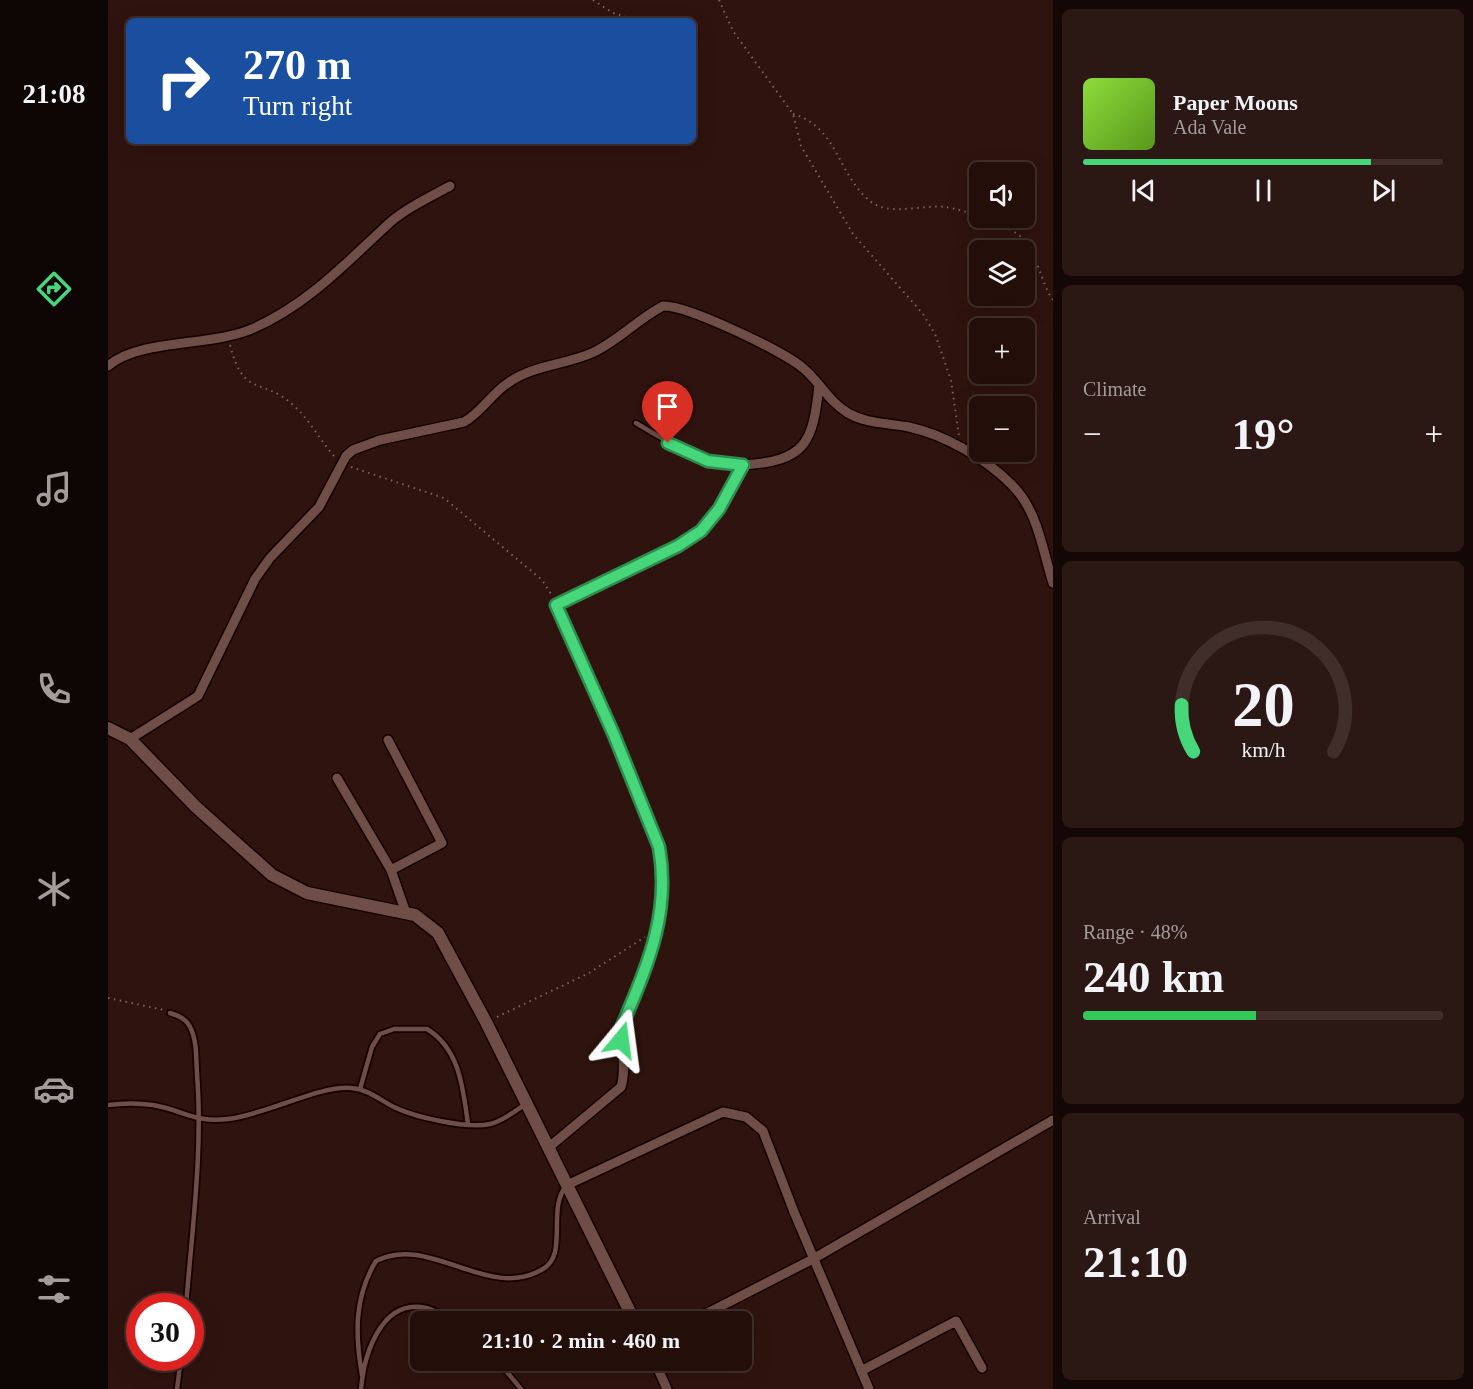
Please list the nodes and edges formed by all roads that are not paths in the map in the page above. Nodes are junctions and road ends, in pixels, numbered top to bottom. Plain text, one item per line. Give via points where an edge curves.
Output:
1 (450, 186) dead end
2 (108, 366) edge
3 (819, 385) junction
4 (636, 423) dead end
5 (743, 465) junction
6 (1053, 583) edge
7 (108, 728) edge
8 (130, 739) junction
9 (388, 740) dead end
10 (337, 778) dead end
11 (391, 870) junction
12 (406, 913) junction
13 (170, 1012) road end
14 (360, 1089) junction
15 (526, 1104) junction
16 (108, 1105) edge
17 (200, 1120) junction
18 (1053, 1120) edge
19 (468, 1124) junction
20 (548, 1148) junction
21 (567, 1185) junction
22 (813, 1258) junction
23 (187, 1293) edge
24 (432, 1311) edge
25 (630, 1311) edge
26 (711, 1311) edge
27 (982, 1368) dead end
28 (179, 1371) edge
29 (506, 1371) edge
30 (659, 1371) edge
31 (861, 1371) junction
32 (362, 1375) junction
33 (177, 1389) edge
34 (361, 1389) edge
35 (521, 1389) edge
36 (667, 1389) edge
37 (869, 1389) edge

1 - 2 street via 393,220 338,273 300,302 251,330 132,353
3 - 5 street via 814,426 802,447 772,462
3 - 6 street via 846,412 862,420 919,430 959,446 1002,475 1022,497 1042,540
3 - 8 street via 801,366 761,342 678,308 663,306 591,353 513,380 464,422 380,440 353,450 340,463 319,507 255,579 198,696
4 - 5 lane via 691,454 723,464
5 - 20 street via 719,509 701,531 556,605 614,735 659,847 661,861 659,927 622,1026 621,1087
7 - 8 street
8 - 12 street via 196,807 272,875 307,893
9 - 11 street via 442,843
10 - 11 street
11 - 12 street
12 - 15 street via 423,919 438,933
13 - 17 lane via 191,1026 195,1038
14 - 17 lane via 338,1088 250,1115
14 - 19 lane via 404,1112
14 - 19 lane via 372,1047 380,1034 394,1029 427,1029 446,1044 458,1068
15 - 19 lane via 492,1123
15 - 20 street
16 - 17 lane via 152,1105
17 - 23 lane
18 - 22 street
20 - 21 street
21 - 22 street via 710,1116 733,1112 763,1131
21 - 25 street
21 - 32 lane via 558,1198 555,1257 543,1270 512,1278 471,1272 417,1254 402,1253 376,1261 365,1278 356,1325
22 - 26 street
22 - 31 street
24 - 32 lane via 399,1310 378,1330
27 - 31 street via 956,1321
28 - 33 lane
29 - 35 lane
30 - 36 street
31 - 37 street
32 - 34 lane

